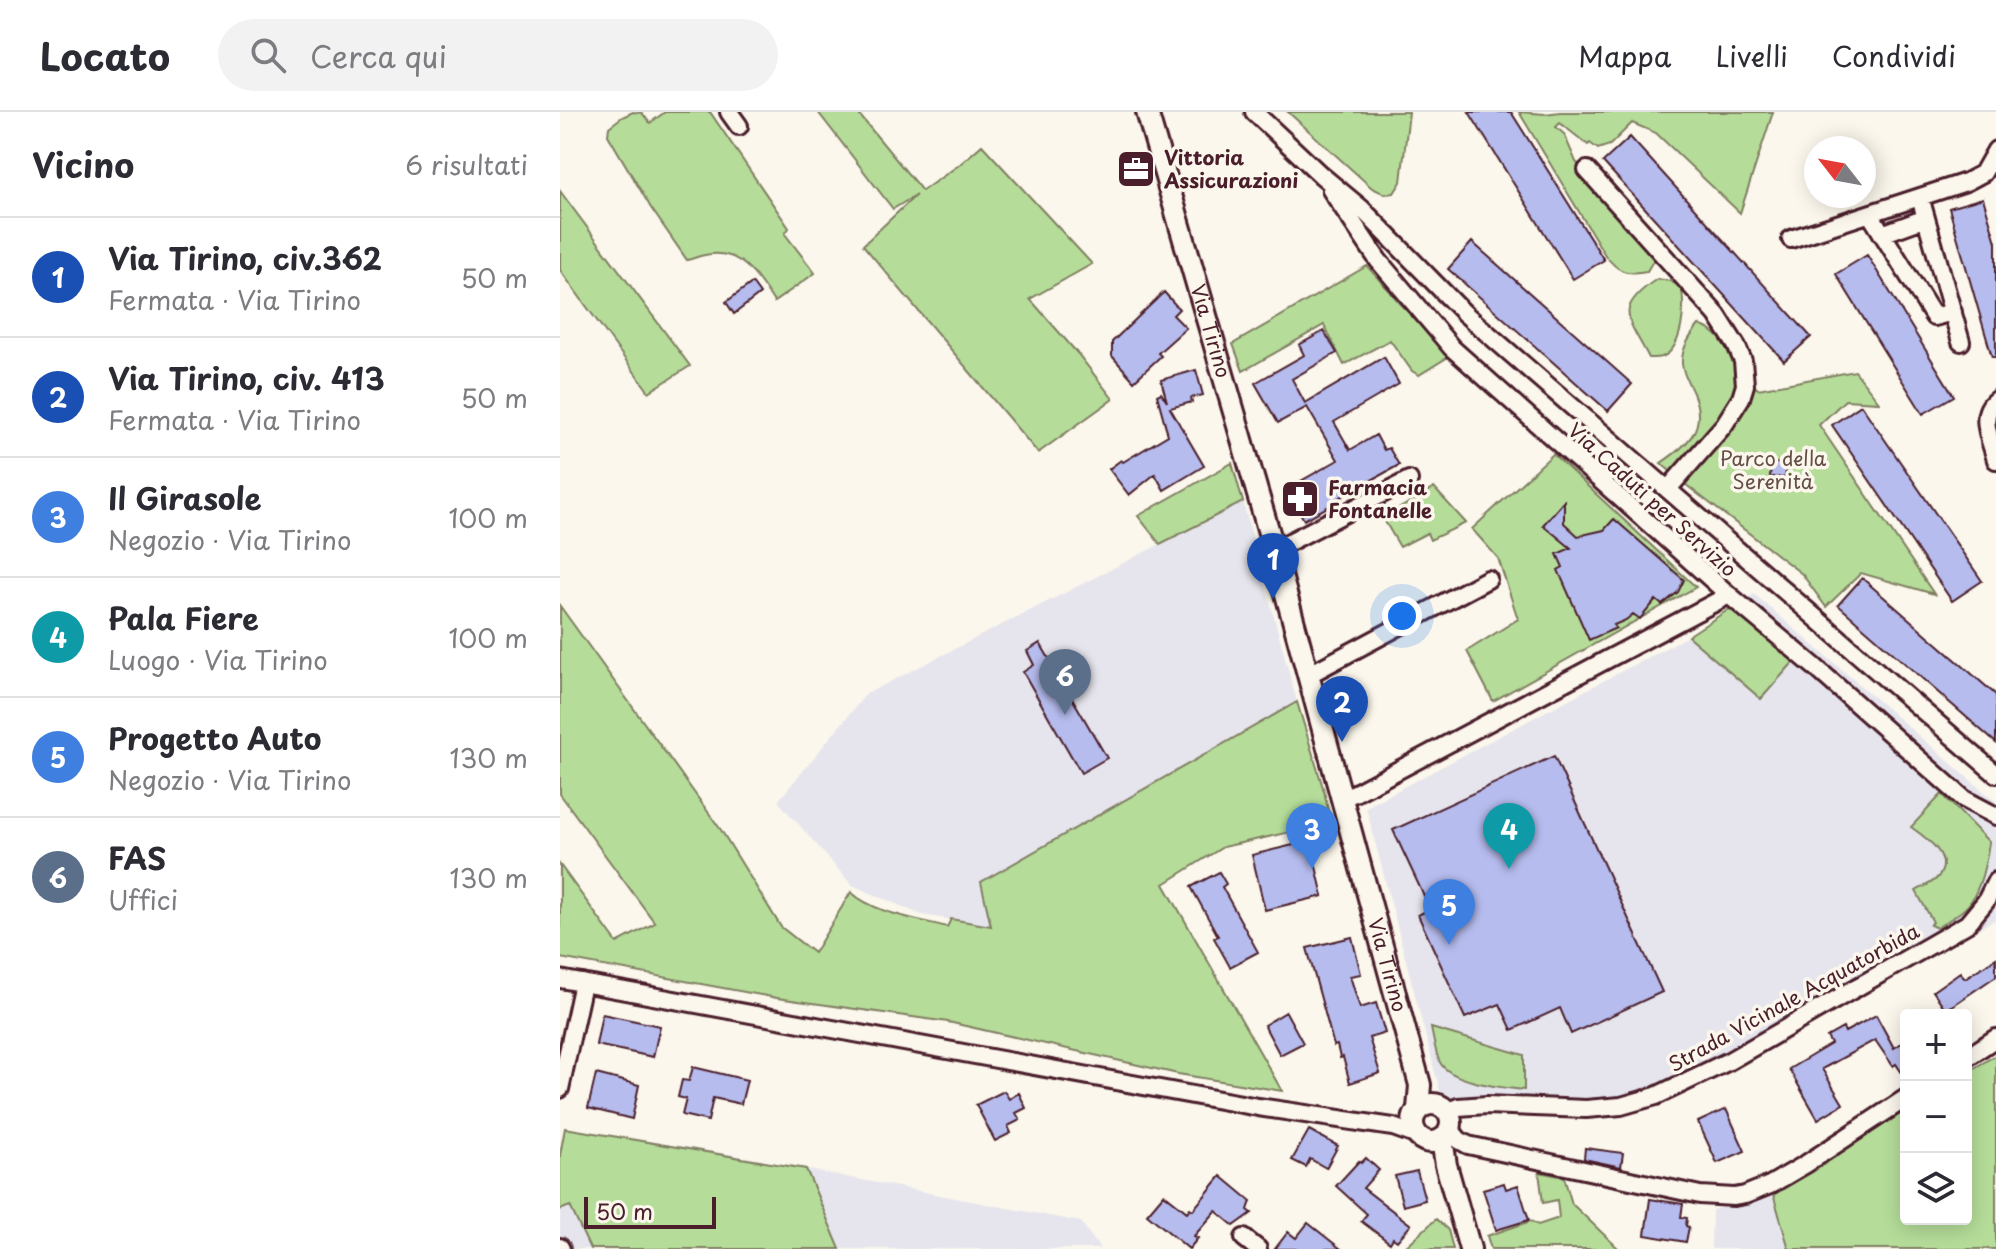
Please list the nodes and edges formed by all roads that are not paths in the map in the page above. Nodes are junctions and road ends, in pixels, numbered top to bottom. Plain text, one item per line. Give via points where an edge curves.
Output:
1 (1147, 112) edge
2 (1254, 112) edge
3 (1994, 159) edge
4 (1587, 170) dead end
5 (1321, 175) junction
6 (1920, 197) junction
7 (1870, 214) junction
8 (1926, 218) junction
9 (1882, 234) junction
10 (1791, 239) dead end
11 (1953, 312) junction
12 (1961, 342) dead end
13 (1996, 400) edge
14 (1996, 460) edge
15 (1409, 480) dead end
16 (1668, 489) junction
17 (1274, 550) junction
18 (1488, 579) dead end
19 (1729, 595) junction
20 (1308, 675) junction
21 (1996, 774) edge
22 (1341, 798) junction
23 (1996, 816) edge
24 (1996, 881) edge
25 (1996, 908) edge
26 (1967, 924) junction
27 (560, 979) edge
28 (583, 983) junction
29 (1996, 1038) edge
30 (1972, 1054) edge
31 (560, 1089) edge
32 (1900, 1102) edge
33 (1431, 1123) junction
34 (1470, 1249) edge

1 - 17 street, Via Tirino
2 - 5 street, Via Caduti per Servizio
3 - 6 street via 1966,182
4 - 16 street, Via Caduti per Servizio via 1717,315 1743,361 1741,398
5 - 16 street, Via Caduti per Servizio via 1362,209 1464,313
5 - 19 street, Via Caduti per Servizio via 1378,260 1452,348
6 - 7 street
6 - 8 street
7 - 9 street
7 - 10 street
8 - 9 street
8 - 11 street
9 - 11 street via 1934,317
11 - 12 street
13 - 14 street via 1986,414
15 - 17 street
16 - 21 street, Via Caduti per Servizio
17 - 20 street, Via Tirino
18 - 20 street
19 - 22 street
19 - 23 street, Via Caduti per Servizio via 1964,799
20 - 22 street, Via Tirino
22 - 33 street, Via Tirino
24 - 26 street, Strada Vicinale Acquatorbida
25 - 26 street, Strada Vicinale Acquatorbida
26 - 33 street, Strada Vicinale Acquatorbida via 1729,1061 1656,1096 1586,1109 1461,1106
27 - 28 street
28 - 31 street
28 - 33 street via 1258,1107 1393,1127
29 - 30 street
32 - 33 street via 1770,1185 1734,1197 1700,1195 1468,1145
33 - 34 street, Via Tirino

